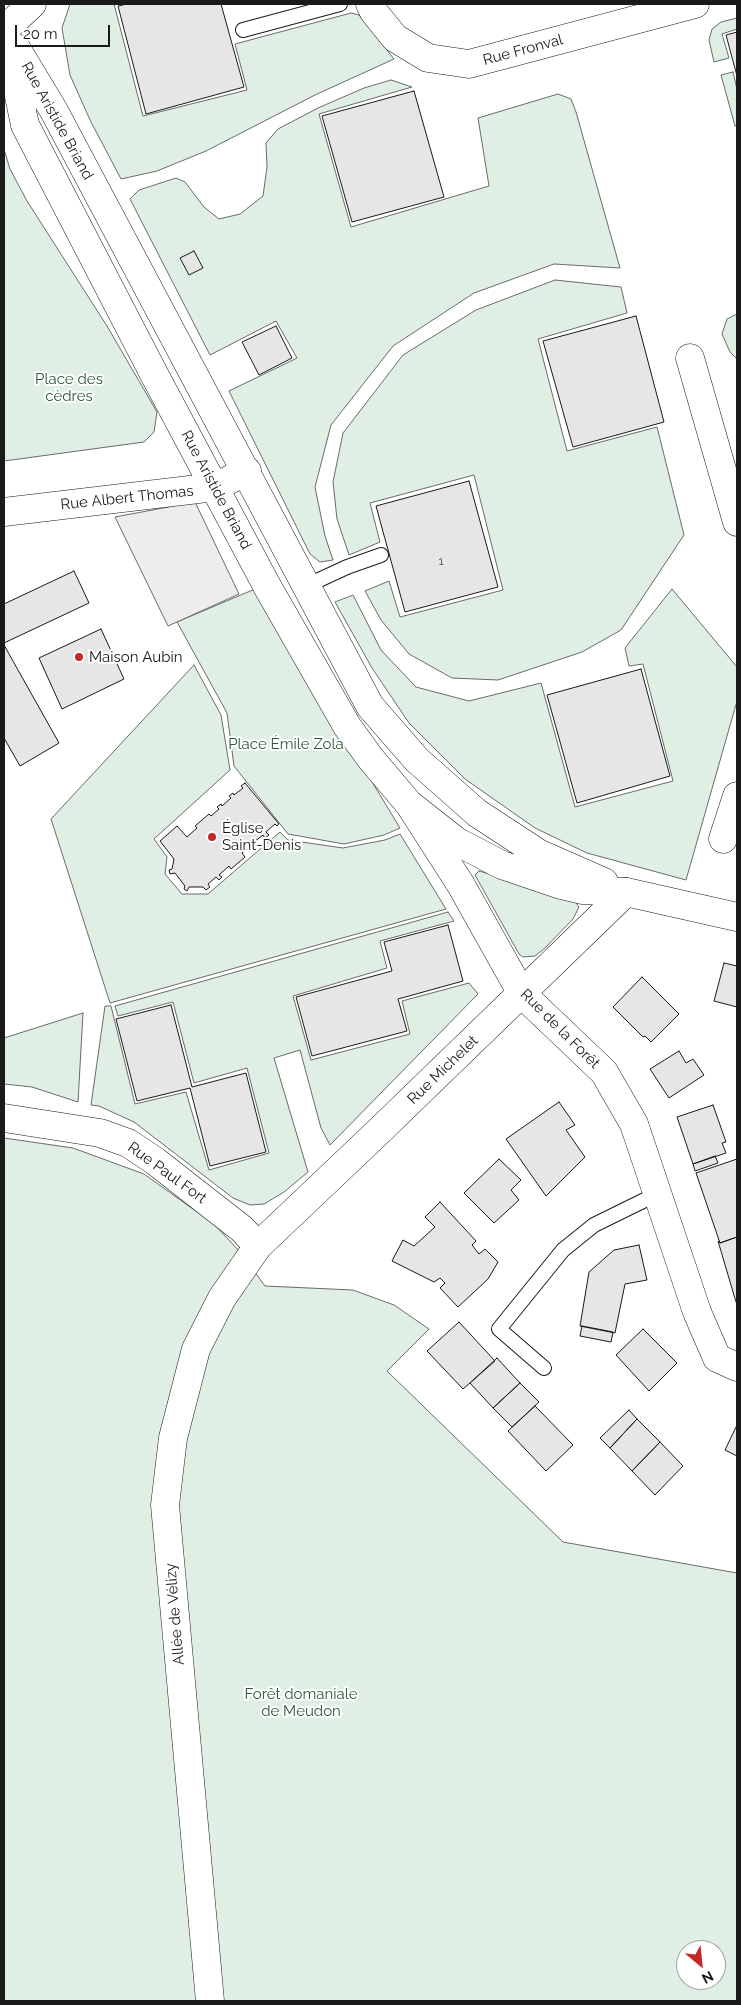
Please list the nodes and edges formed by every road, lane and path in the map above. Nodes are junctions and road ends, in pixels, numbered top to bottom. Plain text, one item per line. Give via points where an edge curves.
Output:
1 (32, 4) edge
2 (340, 4) edge
3 (370, 4) edge
4 (694, 4) edge
5 (4, 29) edge
6 (243, 30) dead end
7 (690, 358) dead end
8 (247, 471) junction
9 (215, 487) junction
10 (4, 512) edge
11 (737, 522) edge
12 (381, 555) dead end
13 (306, 586) junction
14 (737, 796) edge
15 (409, 804) junction
16 (723, 839) dead end
17 (626, 892) junction
18 (737, 917) edge
19 (522, 994) junction
20 (4, 1118) edge
21 (657, 1194) junction
22 (258, 1246) junction
23 (737, 1367) edge
24 (544, 1368) dead end
25 (210, 2001) edge

1 - 5 street
2 - 6 lane
3 - 4 street, Rue Fronval via 395,38 428,58 469,64
5 - 8 street, Rue Aristide Briand via 54,111
5 - 9 street, Rue Aristide Briand via 25,125
7 - 11 street
8 - 9 street, Rue Albert Thomas
8 - 13 street, Rue Aristide Briand
9 - 10 street, Rue Albert Thomas via 146,504
9 - 15 street, Rue Aristide Briand via 347,726
12 - 13 lane
13 - 17 street, Rue Aristide Briand via 370,706 417,760 477,813 538,853
14 - 16 street
15 - 17 street, Rue Aristide Briand via 456,841 502,865 582,890
15 - 19 street, Rue de la Forêt via 461,885
17 - 18 street, Rue Aristide Briand
17 - 19 street, Rue Michelet
19 - 21 street, Rue de la Forêt via 604,1072 634,1124
19 - 22 street, Rue Michelet
20 - 22 street, Rue Paul Fort via 100,1133 128,1142 242,1229
21 - 23 street, Rue de la Forêt via 697,1312 717,1358
21 - 24 lane via 594,1225 563,1250 499,1329
22 - 25 street, Allée de Vélizy via 222,1298 196,1349 173,1438 165,1505

